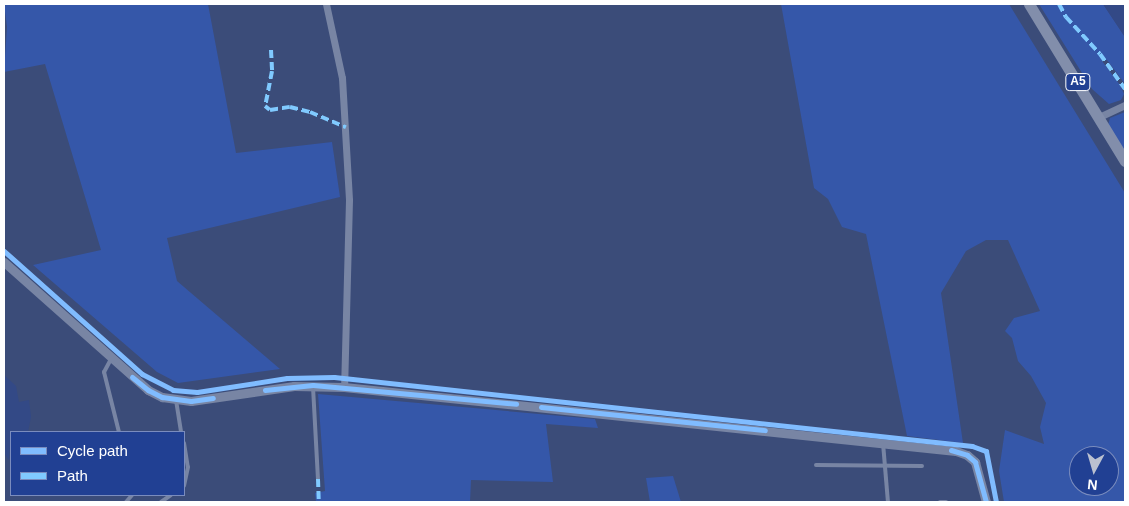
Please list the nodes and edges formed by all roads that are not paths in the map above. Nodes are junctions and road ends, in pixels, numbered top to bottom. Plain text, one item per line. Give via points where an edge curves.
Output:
1 (326, 4) edge
2 (1029, 4) edge
3 (1125, 105) edge
4 (1099, 117) junction
5 (1125, 161) edge
6 (4, 262) edge
7 (112, 358) junction
8 (313, 385) junction
9 (344, 387) junction
10 (176, 400) junction
11 (119, 431) edge
12 (182, 431) edge
13 (883, 443) junction
14 (185, 449) edge
15 (883, 464) junction
16 (816, 465) dead end
17 (922, 466) dead end
18 (318, 478) dead end
19 (185, 481) edge
20 (888, 502) edge
21 (940, 502) edge
22 (946, 502) edge
23 (986, 502) edge

1 - 9 street via 342,78 350,200
2 - 4 highway, A5
3 - 4 street
4 - 5 highway, A5
6 - 7 street
7 - 10 street via 148,390
7 - 11 lane via 104,372
8 - 9 street
8 - 10 street via 191,401
8 - 18 lane via 320,455
9 - 13 street
10 - 12 lane
13 - 15 lane
13 - 23 street via 967,454 975,462
14 - 19 lane via 188,467
15 - 16 lane
15 - 17 lane
15 - 20 lane
21 - 22 lane

